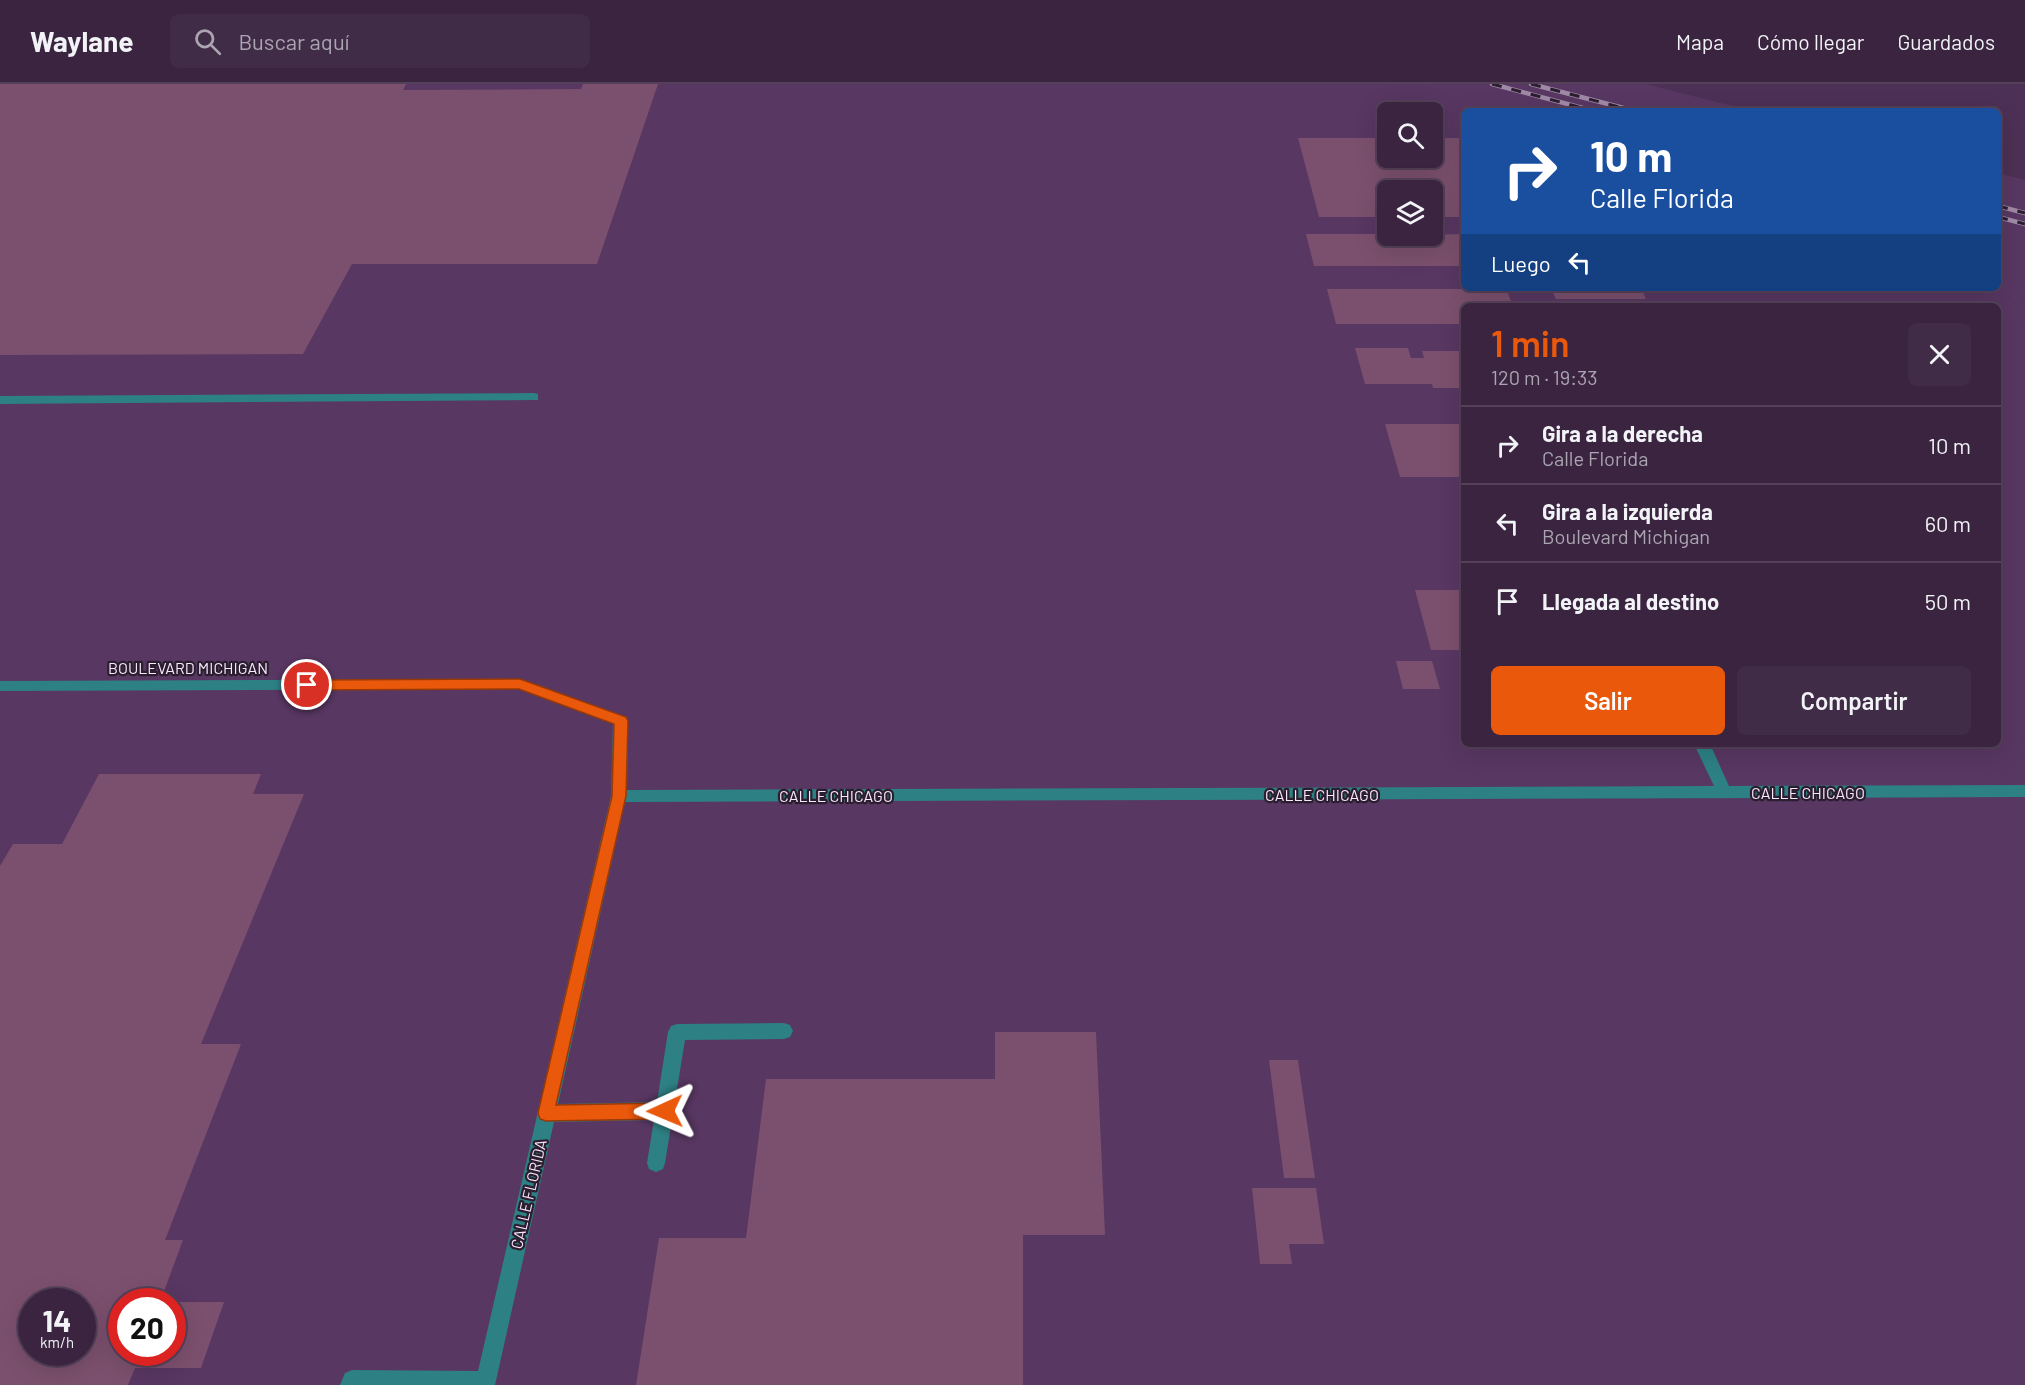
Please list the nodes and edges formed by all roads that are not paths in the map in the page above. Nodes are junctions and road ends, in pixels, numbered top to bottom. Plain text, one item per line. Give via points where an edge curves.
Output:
1 (534, 398) dead end
2 (0, 400) edge
3 (0, 686) edge
4 (621, 721) joint
5 (1703, 747) edge
6 (2025, 791) edge
7 (1725, 793) junction
8 (619, 796) junction
9 (784, 1031) dead end
10 (665, 1111) junction
11 (546, 1113) junction
12 (656, 1163) dead end
13 (485, 1384) edge
14 (350, 1385) edge

1 - 2 street
3 - 4 street, BOULEVARD MICHIGAN via 520,684
4 - 8 street, CALLE FLORIDA
5 - 7 street
6 - 7 street, CALLE CHICAGO
7 - 8 street, CALLE CHICAGO
8 - 11 street, CALLE FLORIDA
9 - 10 street via 676,1032
10 - 11 street
10 - 12 street
11 - 13 street, CALLE FLORIDA
13 - 14 street via 352,1380

